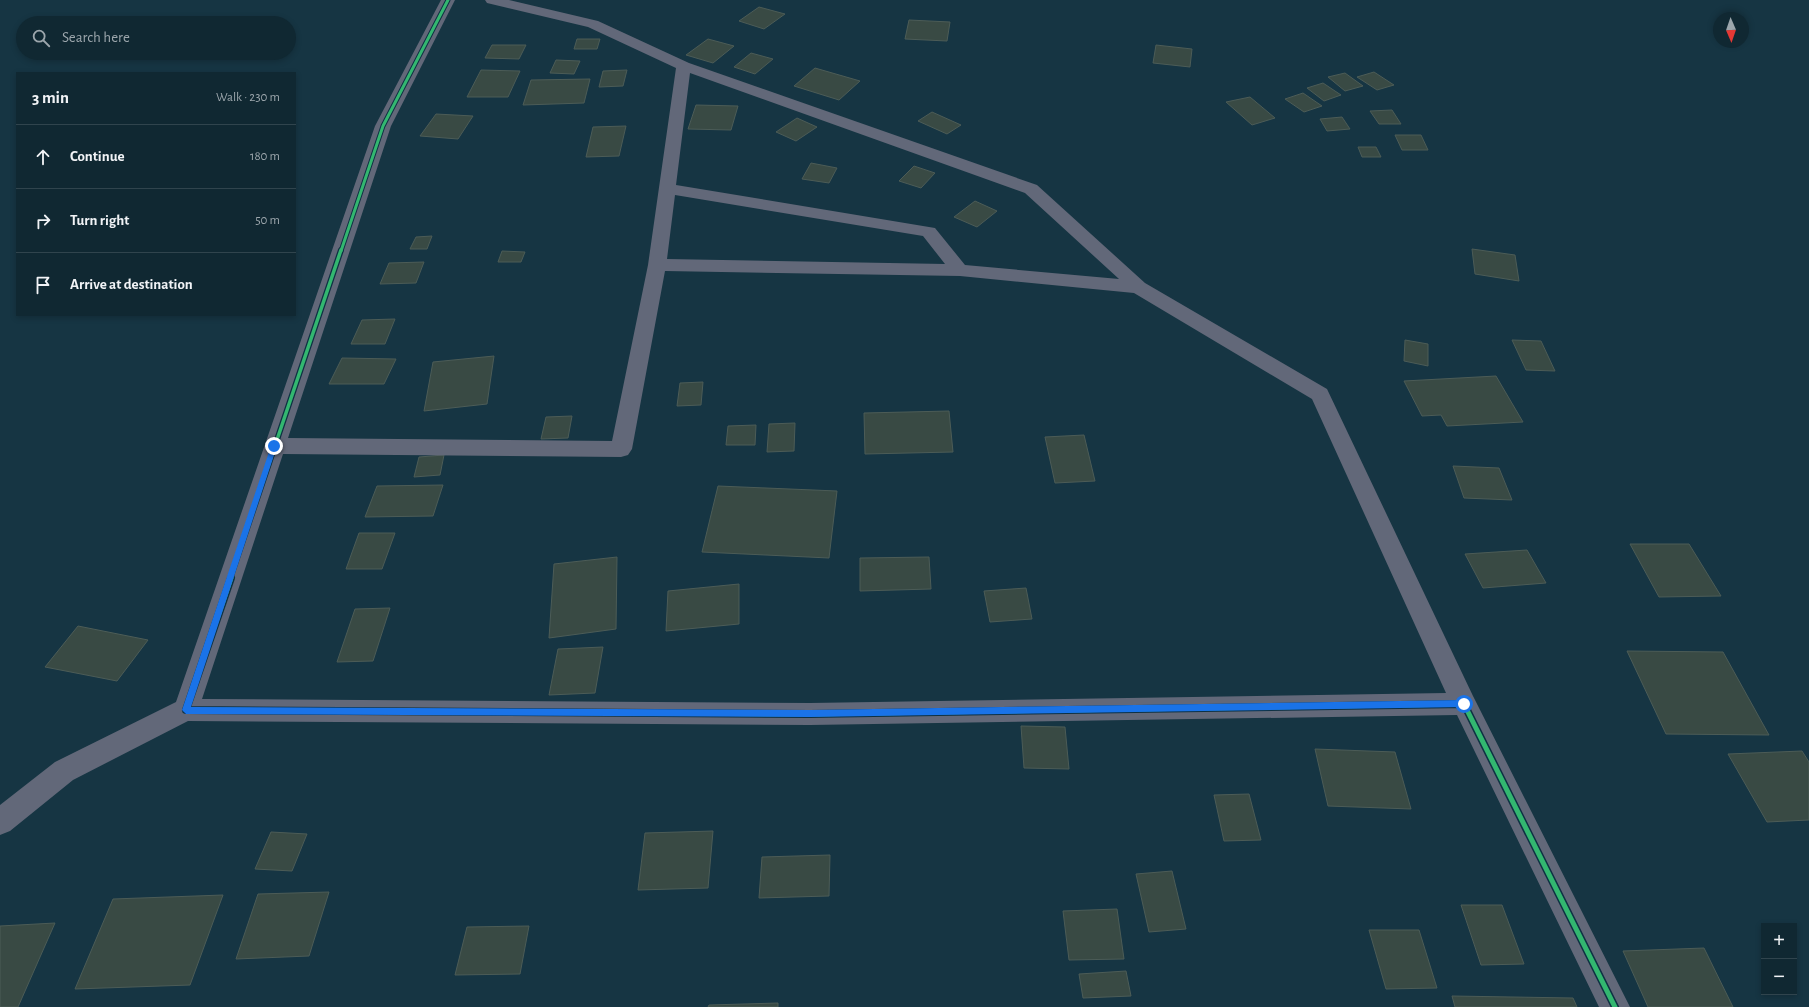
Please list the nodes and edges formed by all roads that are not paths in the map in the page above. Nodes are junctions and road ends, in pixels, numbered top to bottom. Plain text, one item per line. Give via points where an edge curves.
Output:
1 (448, 0) edge
2 (492, 0) edge
3 (684, 66) junction
4 (667, 189) junction
5 (657, 265) junction
6 (960, 270) junction
7 (1138, 287) junction
8 (274, 446) junction
9 (1464, 704) junction
10 (186, 710) junction
11 (0, 822) edge
12 (1615, 1007) edge

1 - 8 street via 383,126
2 - 3 street via 593,24
3 - 4 street
3 - 7 street via 1031,189
4 - 5 street
4 - 6 street via 929,232
5 - 6 street
5 - 8 street via 621,449
6 - 7 street
7 - 9 street via 1320,394
8 - 10 street
9 - 10 street via 810,714
9 - 12 street
10 - 11 street via 64,771

